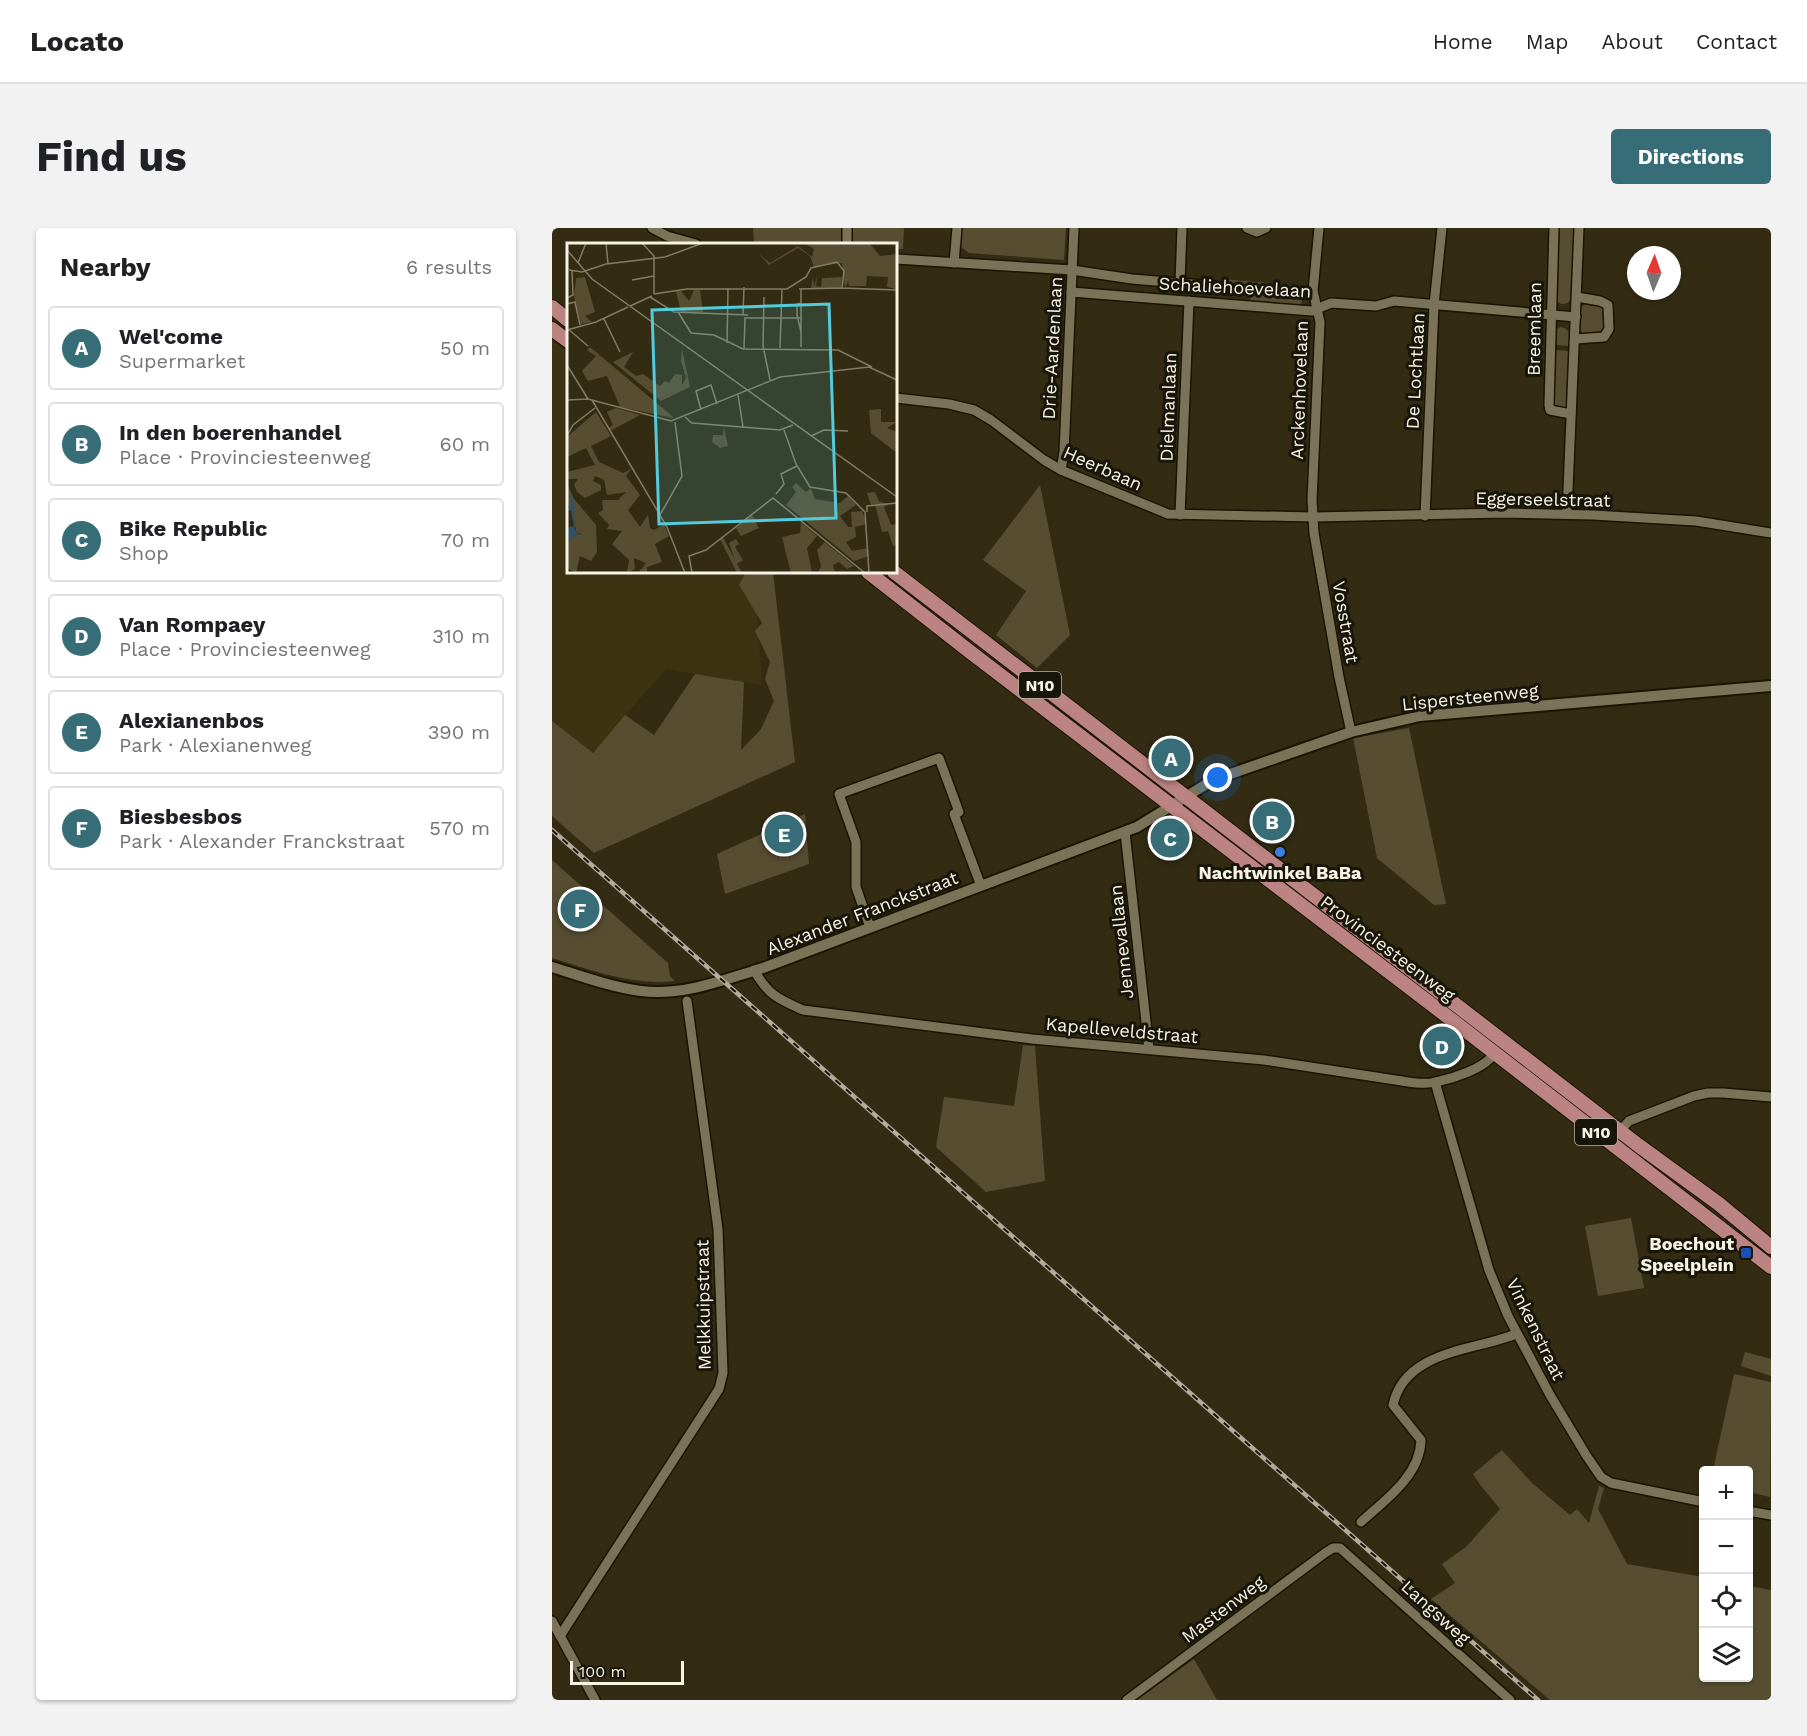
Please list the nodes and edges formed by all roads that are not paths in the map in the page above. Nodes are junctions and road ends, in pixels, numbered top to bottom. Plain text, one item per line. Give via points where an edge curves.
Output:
1 (652, 228) edge
2 (848, 228) edge
3 (957, 228) edge
4 (1074, 228) edge
5 (1182, 228) edge
6 (1247, 228) edge
7 (1266, 228) edge
8 (1319, 228) edge
9 (1442, 228) edge
10 (1554, 228) edge
11 (1580, 228) edge
12 (692, 243) edge
13 (847, 243) edge
14 (897, 259) edge
15 (954, 263) junction
16 (1072, 270) junction
17 (1180, 282) junction
18 (1215, 286) dead end
19 (1071, 292) junction
20 (1577, 297) junction
21 (1189, 301) junction
22 (1434, 305) junction
23 (552, 307) edge
24 (1317, 309) junction
25 (1551, 315) junction
26 (1576, 317) junction
27 (567, 319) edge
28 (552, 329) edge
29 (1575, 339) junction
30 (567, 340) edge
31 (897, 398) edge
32 (1571, 414) junction
33 (1061, 470) junction
34 (1568, 514) junction
35 (1180, 515) junction
36 (1425, 516) junction
37 (1313, 517) junction
38 (1771, 533) edge
39 (869, 573) edge
40 (895, 573) edge
41 (1771, 686) edge
42 (1351, 732) junction
43 (1186, 796) junction
44 (1172, 806) junction
45 (1125, 832) junction
46 (981, 886) junction
47 (870, 927) junction
48 (552, 967) edge
49 (754, 970) junction
50 (687, 1001) dead end
51 (1149, 1049) junction
52 (1494, 1053) junction
53 (1527, 1059) junction
54 (1509, 1065) junction
55 (1435, 1082) junction
56 (1771, 1097) edge
57 (1620, 1131) junction
58 (1748, 1227) junction
59 (1731, 1237) junction
60 (1771, 1247) edge
61 (1771, 1267) edge
62 (1516, 1334) junction
63 (1699, 1501) edge
64 (1753, 1512) edge
65 (1771, 1515) edge
66 (1361, 1522) dead end
67 (1340, 1548) joint
68 (552, 1621) edge
69 (560, 1636) junction
70 (596, 1700) edge
71 (1127, 1700) edge
72 (1510, 1700) edge

1 - 12 street
2 - 13 street
3 - 15 street
4 - 16 street, Drie-Aardenlaan
5 - 17 street
6 - 7 street via 1255,232
8 - 24 street, Arckenhovelaan via 1313,291
9 - 22 street, De Lochtlaan
10 - 25 street, Breemlaan
11 - 20 street
14 - 15 street, Schaliehoevelaan
15 - 16 street, Schaliehoevelaan
16 - 17 street, Schaliehoevelaan
16 - 19 street, Drie-Aardenlaan
17 - 18 street, Schaliehoevelaan
19 - 21 street, Schaliehoevelaan
19 - 33 street, Drie-Aardenlaan
20 - 26 street
20 - 29 street via 1608,305 1609,329 1604,337
21 - 24 street, Schaliehoevelaan
21 - 35 street, Dielmanlaan
22 - 24 street, Schaliehoevelaan via 1394,301 1376,306 1331,303
22 - 25 street, Schaliehoevelaan
22 - 36 street, De Lochtlaan
23 - 27 main road
24 - 37 street, Arckenhovelaan via 1320,322
25 - 26 street, Schaliehoevelaan
25 - 32 street, Breemlaan via 1550,410
26 - 29 street
28 - 30 main road
29 - 32 street
31 - 33 street, Heerbaan via 974,410
32 - 34 street
33 - 35 street, Heerbaan via 1168,514
34 - 36 street, Eggerseelstraat
34 - 38 street, Eggerseelstraat via 1696,521
35 - 37 street, Heerbaan
36 - 37 street, Eggerseelstraat
37 - 42 street, Vosstraat
39 - 44 main road, Provinciesteenweg / N10
40 - 43 main road, Provinciesteenweg / N10
41 - 42 street, Lispersteenweg via 1420,717
42 - 43 street, Lispersteenweg via 1213,780
43 - 44 street, Lispersteenweg
43 - 53 main road, Provinciesteenweg / N10
44 - 45 street, Alexander Franckstraat
44 - 52 main road, Provinciesteenweg / N10
45 - 46 street, Alexander Franckstraat
45 - 51 street, Jennevallaan
46 - 47 street, Alexander Franckstraat
46 - 47 street via 954,814 959,812 939,758 839,794 856,842 856,887
47 - 49 street, Alexander Franckstraat
48 - 49 street, Alexander Franckstraat via 624,988 661,992 704,986
49 - 51 street, Kapelleveldstraat via 778,1000 803,1010 1032,1039
50 - 69 street, Melkkuipstraat via 718,1229 723,1373 719,1389
51 - 55 street, Kapelleveldstraat via 1264,1060 1402,1082
52 - 54 main road, Provinciesteenweg / N10
52 - 55 street, Kapelleveldstraat via 1469,1072
53 - 54 main road via 1508,1054
53 - 57 main road, Provinciesteenweg / N10
54 - 59 main road, Provinciesteenweg / N10
55 - 62 street, Vinkenstraat via 1489,1270
56 - 57 street via 1723,1093 1694,1096 1629,1121
57 - 58 main road, Provinciesteenweg / N10
58 - 59 main road via 1753,1237 1750,1241
58 - 60 main road, Provinciesteenweg / N10
59 - 61 main road, Provinciesteenweg / N10
62 - 63 street, Vinkenstraat via 1601,1477 1611,1484
62 - 66 street via 1441,1355 1422,1365 1402,1384 1393,1405 1421,1440 1420,1449 1404,1481
64 - 65 street
67 - 71 street, Mastenweg via 1324,1554
67 - 72 street, Langsweg
68 - 69 street
69 - 70 street

